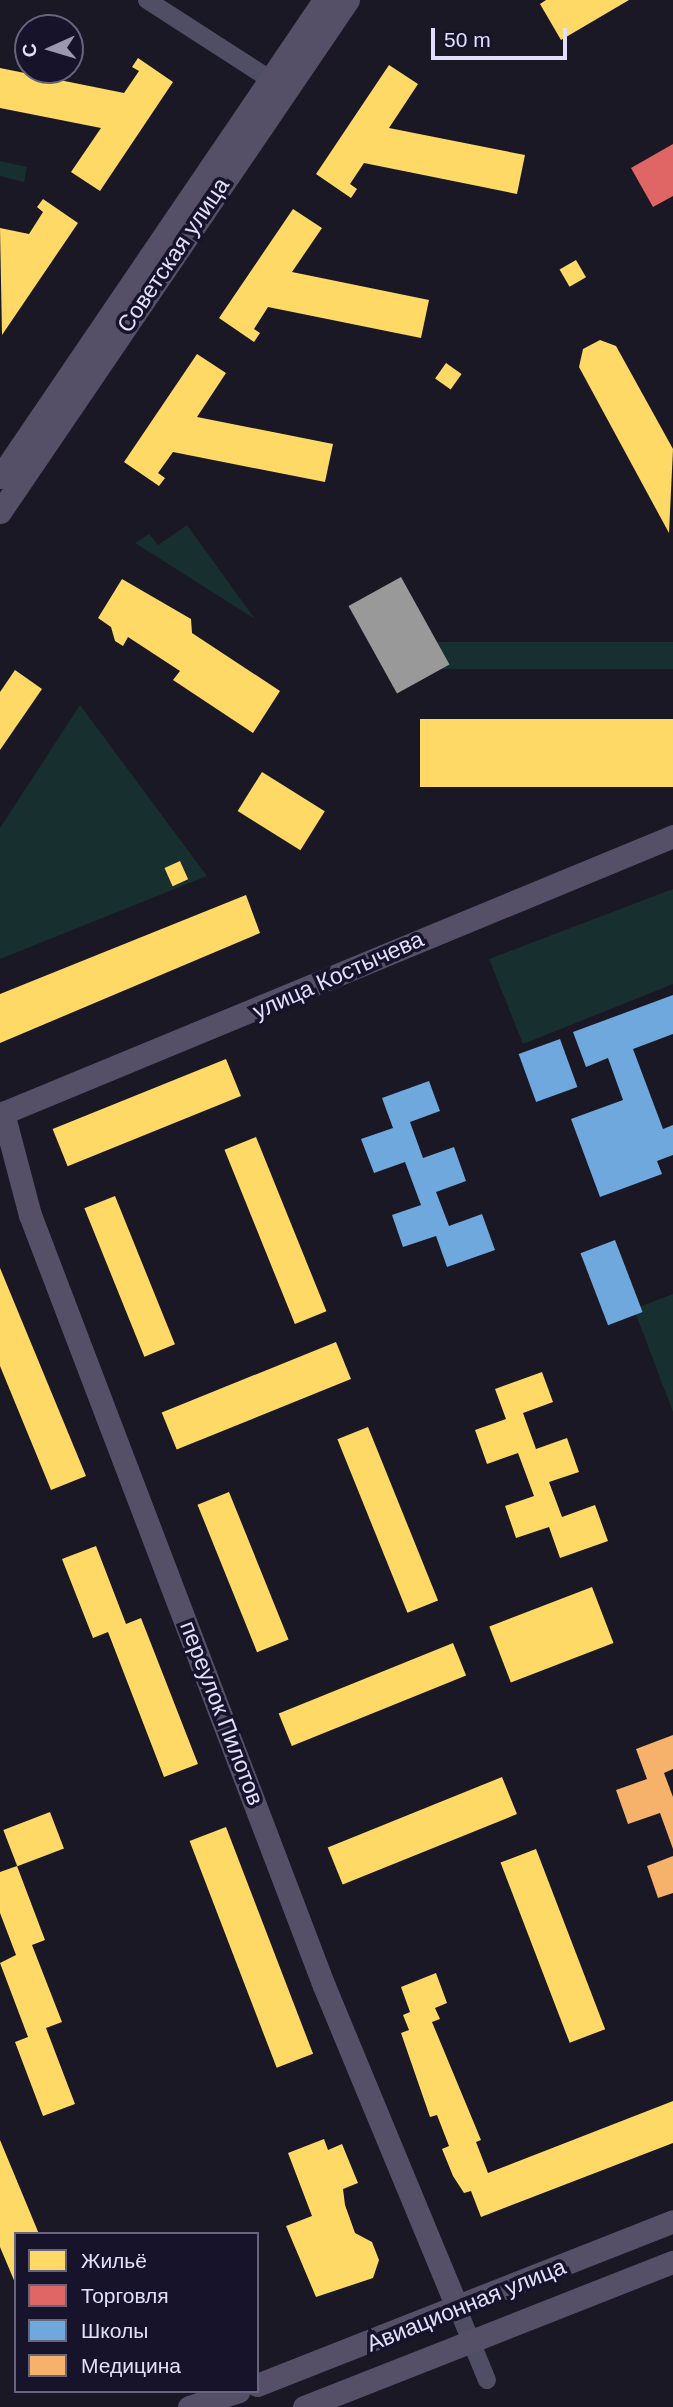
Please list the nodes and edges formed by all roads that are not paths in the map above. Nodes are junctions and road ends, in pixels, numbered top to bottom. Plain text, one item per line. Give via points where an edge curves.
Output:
1 (147, 0) edge
2 (324, 0) edge
3 (348, 0) edge
4 (276, 83) junction
5 (0, 477) edge
6 (0, 512) edge
7 (673, 836) edge
8 (2, 1112) edge
9 (673, 2221) edge
10 (673, 2262) edge
11 (457, 2307) junction
12 (471, 2342) junction
13 (487, 2380) dead end
14 (259, 2384) edge
15 (233, 2393) edge
16 (309, 2406) edge
17 (189, 2407) edge

1 - 4 street
2 - 4 main road, Советская улица
3 - 4 main road, Советская улица
4 - 5 main road, Советская улица
4 - 6 main road, Советская улица
7 - 8 main road, улица Костычева
8 - 11 main road, переулок Пилотов via 30,1215 324,1986
9 - 11 main road, Авиационная улица
10 - 12 main road, Авиационная улица
11 - 12 street
11 - 14 main road, Авиационная улица
12 - 13 street
12 - 16 main road, Авиационная улица
15 - 17 main road

